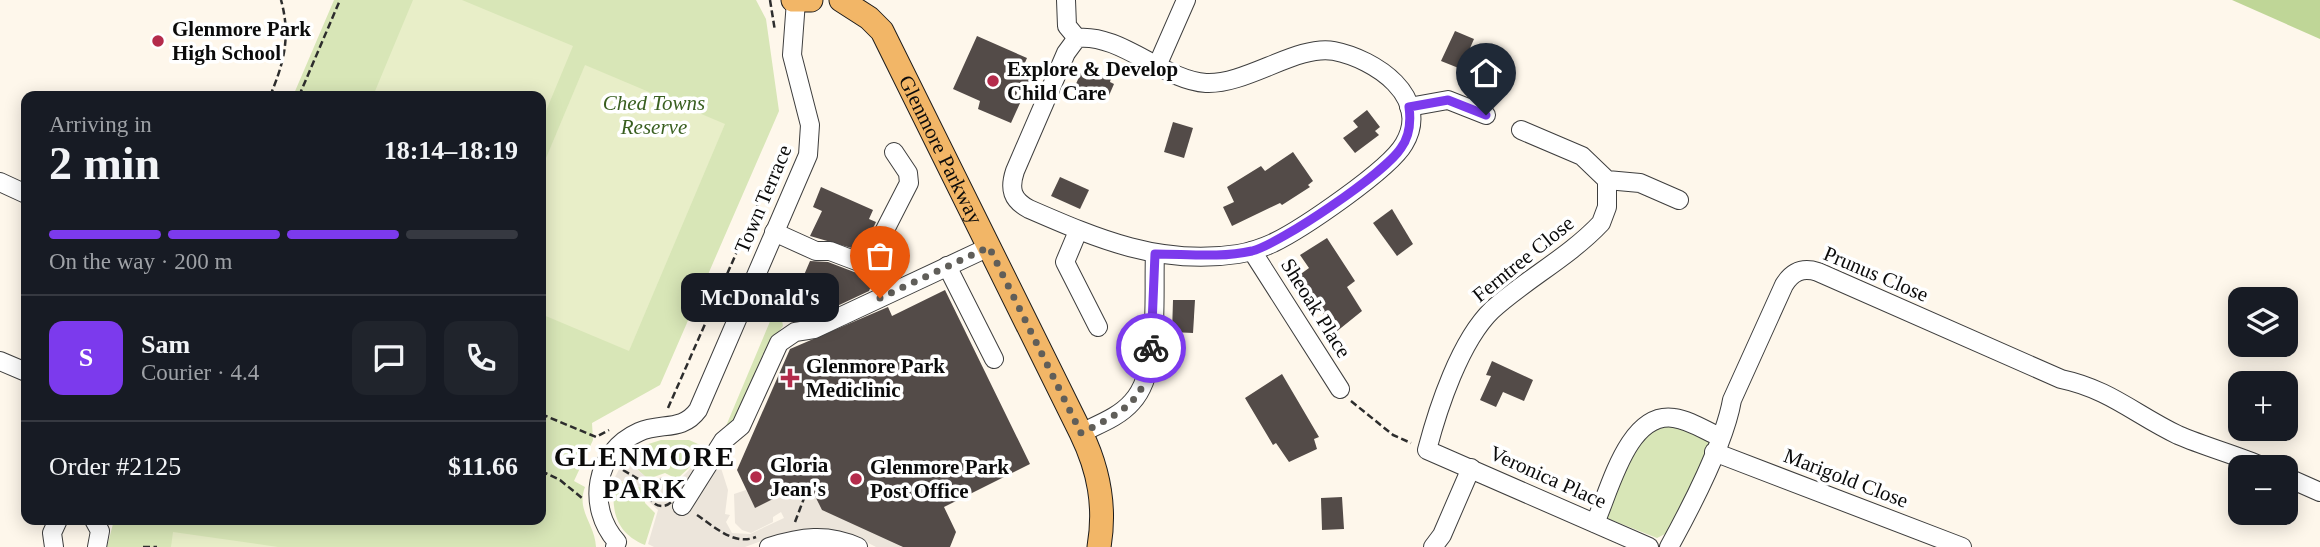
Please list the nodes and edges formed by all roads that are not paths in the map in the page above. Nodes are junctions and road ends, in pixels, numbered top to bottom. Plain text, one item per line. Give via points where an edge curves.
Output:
1 (800, 0) edge
2 (841, 0) edge
3 (1066, 0) edge
4 (1186, 0) edge
5 (1077, 38) junction
6 (1157, 66) junction
7 (1409, 107) junction
8 (1486, 115) dead end
9 (1521, 130) dead end
10 (895, 155) dead end
11 (1607, 180) junction
12 (0, 182) edge
13 (21, 192) edge
14 (1679, 200) dead end
15 (1079, 231) junction
16 (774, 232) junction
17 (989, 247) junction
18 (1252, 251) junction
19 (1155, 254) junction
20 (947, 266) junction
21 (1098, 327) dead end
22 (994, 359) dead end
23 (0, 361) edge
24 (21, 370) edge
25 (1340, 389) road end
26 (1081, 433) junction
27 (1717, 444) junction
28 (1427, 450) joint
29 (2237, 455) edge
30 (1471, 468) junction
31 (2298, 482) edge
32 (2320, 492) edge
33 (682, 506) dead end
34 (1595, 523) junction
35 (55, 525) edge
36 (97, 525) edge
37 (618, 545) edge
38 (54, 547) edge
39 (97, 547) edge
40 (769, 547) edge
41 (858, 547) edge
42 (1099, 547) edge
43 (1433, 547) edge
44 (1649, 547) edge
45 (1669, 547) edge
46 (1962, 547) edge

1 - 16 street, Town Terrace via 792,55 810,125 810,146
2 - 17 main road, Glenmore Parkway via 882,31
3 - 5 street via 1067,26
4 - 6 street
5 - 6 street via 1100,40
5 - 15 street via 1015,171 1012,188 1020,204
6 - 7 street via 1208,83 1318,50 1333,51 1386,74 1401,89
7 - 8 street via 1448,100
7 - 18 street via 1408,134 1392,159 1314,218
9 - 11 street via 1582,156
10 - 16 street via 908,173 909,183 867,265 830,250 816,251
11 - 14 street via 1640,183
11 - 28 street, Ferntree Close via 1607,207 1601,223 1498,305 1478,327 1434,422
12 - 13 street
15 - 19 street
15 - 21 street via 1065,262
16 - 37 street, Town Terrace via 696,414 682,425 631,436 603,468 598,507 604,526
17 - 20 street
17 - 26 main road, Glenmore Parkway
18 - 19 street
18 - 25 street, Sheoak Place
19 - 26 street via 1151,355 1145,382 1124,410
20 - 22 street
20 - 33 street via 814,329 790,325 741,426 723,440
23 - 24 street
26 - 42 main road, Glenmore Parkway via 1100,488
27 - 29 street, Prunus Close via 1784,285 1804,270 1818,272 2061,379 2113,396 2177,434
27 - 34 street, Marigold Close via 1677,418 1641,426
27 - 45 street, Prunus Close
27 - 46 street, Marigold Close
28 - 30 street, Veronica Place
30 - 34 street, Veronica Place
30 - 43 street
31 - 32 street
34 - 44 street, Veronica Place
35 - 38 street via 51,533
36 - 39 street
40 - 41 street via 817,536

